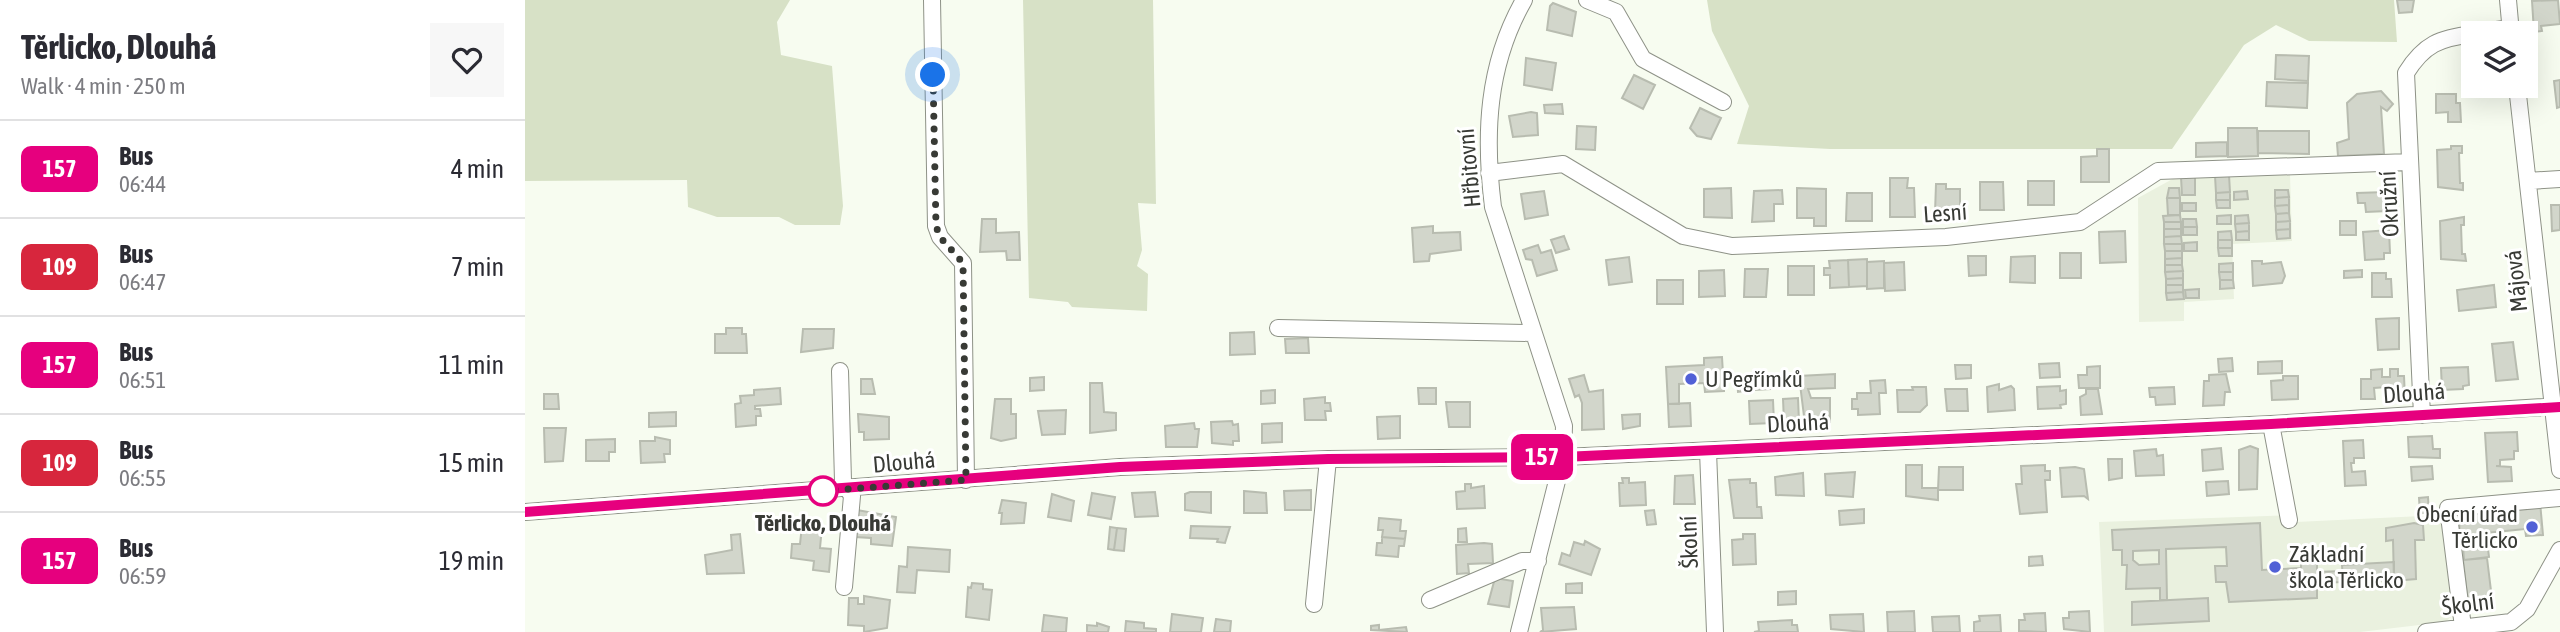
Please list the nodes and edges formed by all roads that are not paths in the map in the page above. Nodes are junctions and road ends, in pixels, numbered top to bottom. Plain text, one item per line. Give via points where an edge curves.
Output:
1 (932, 0) edge
2 (1524, 0) edge
3 (1587, 0) edge
4 (2508, 0) edge
5 (2510, 21) edge
6 (2461, 35) edge
7 (2518, 98) edge
8 (1723, 102) dead end
9 (2409, 162) junction
10 (1489, 173) junction
11 (2560, 179) edge
12 (2528, 181) junction
13 (1278, 328) dead end
14 (1531, 333) junction
15 (840, 371) dead end
16 (2557, 407) edge
17 (2422, 415) junction
18 (2271, 424) junction
19 (1708, 451) junction
20 (1563, 457) junction
21 (1328, 459) junction
22 (2560, 470) edge
23 (966, 480) junction
24 (848, 490) junction
25 (2560, 498) edge
26 (525, 512) edge
27 (2289, 520) dead end
28 (2560, 550) edge
29 (1538, 561) junction
30 (844, 587) dead end
31 (1430, 600) dead end
32 (1314, 604) dead end
33 (2463, 627) junction
34 (1519, 632) edge
35 (1715, 632) edge
36 (2426, 632) edge

1 - 23 street via 936,226 963,263
2 - 10 street, Hřbitovní via 1497,61 1487,117
3 - 8 street via 1616,12 1643,59
4 - 5 street
6 - 9 street, Okružní via 2419,52 2406,73
7 - 12 street, Májová
9 - 10 street, Lesní via 2158,171 2080,222 1946,237 1732,246 1683,236 1563,164
9 - 17 street, Okružní
10 - 14 street, Hřbitovní via 1493,207
11 - 12 street
12 - 16 street, Májová
13 - 14 street
14 - 20 street, Hřbitovní via 1564,426
15 - 24 street via 843,481
16 - 17 street, Dlouhá
16 - 22 street, Májová
17 - 18 street, Dlouhá
18 - 19 street, Dlouhá
18 - 27 street
19 - 20 street, Dlouhá
19 - 35 street, Školní
20 - 21 street, Dlouhá
20 - 29 street, Hřbitovní
21 - 23 street, Dlouhá via 1120,467
21 - 32 street
23 - 24 street, Dlouhá
24 - 26 street, Dlouhá
24 - 30 street via 852,496
25 - 33 street via 2448,508
28 - 33 street, Školní via 2519,617 2511,622
29 - 31 street via 1522,561
29 - 34 street, Hřbitovní
33 - 36 street, Školní

